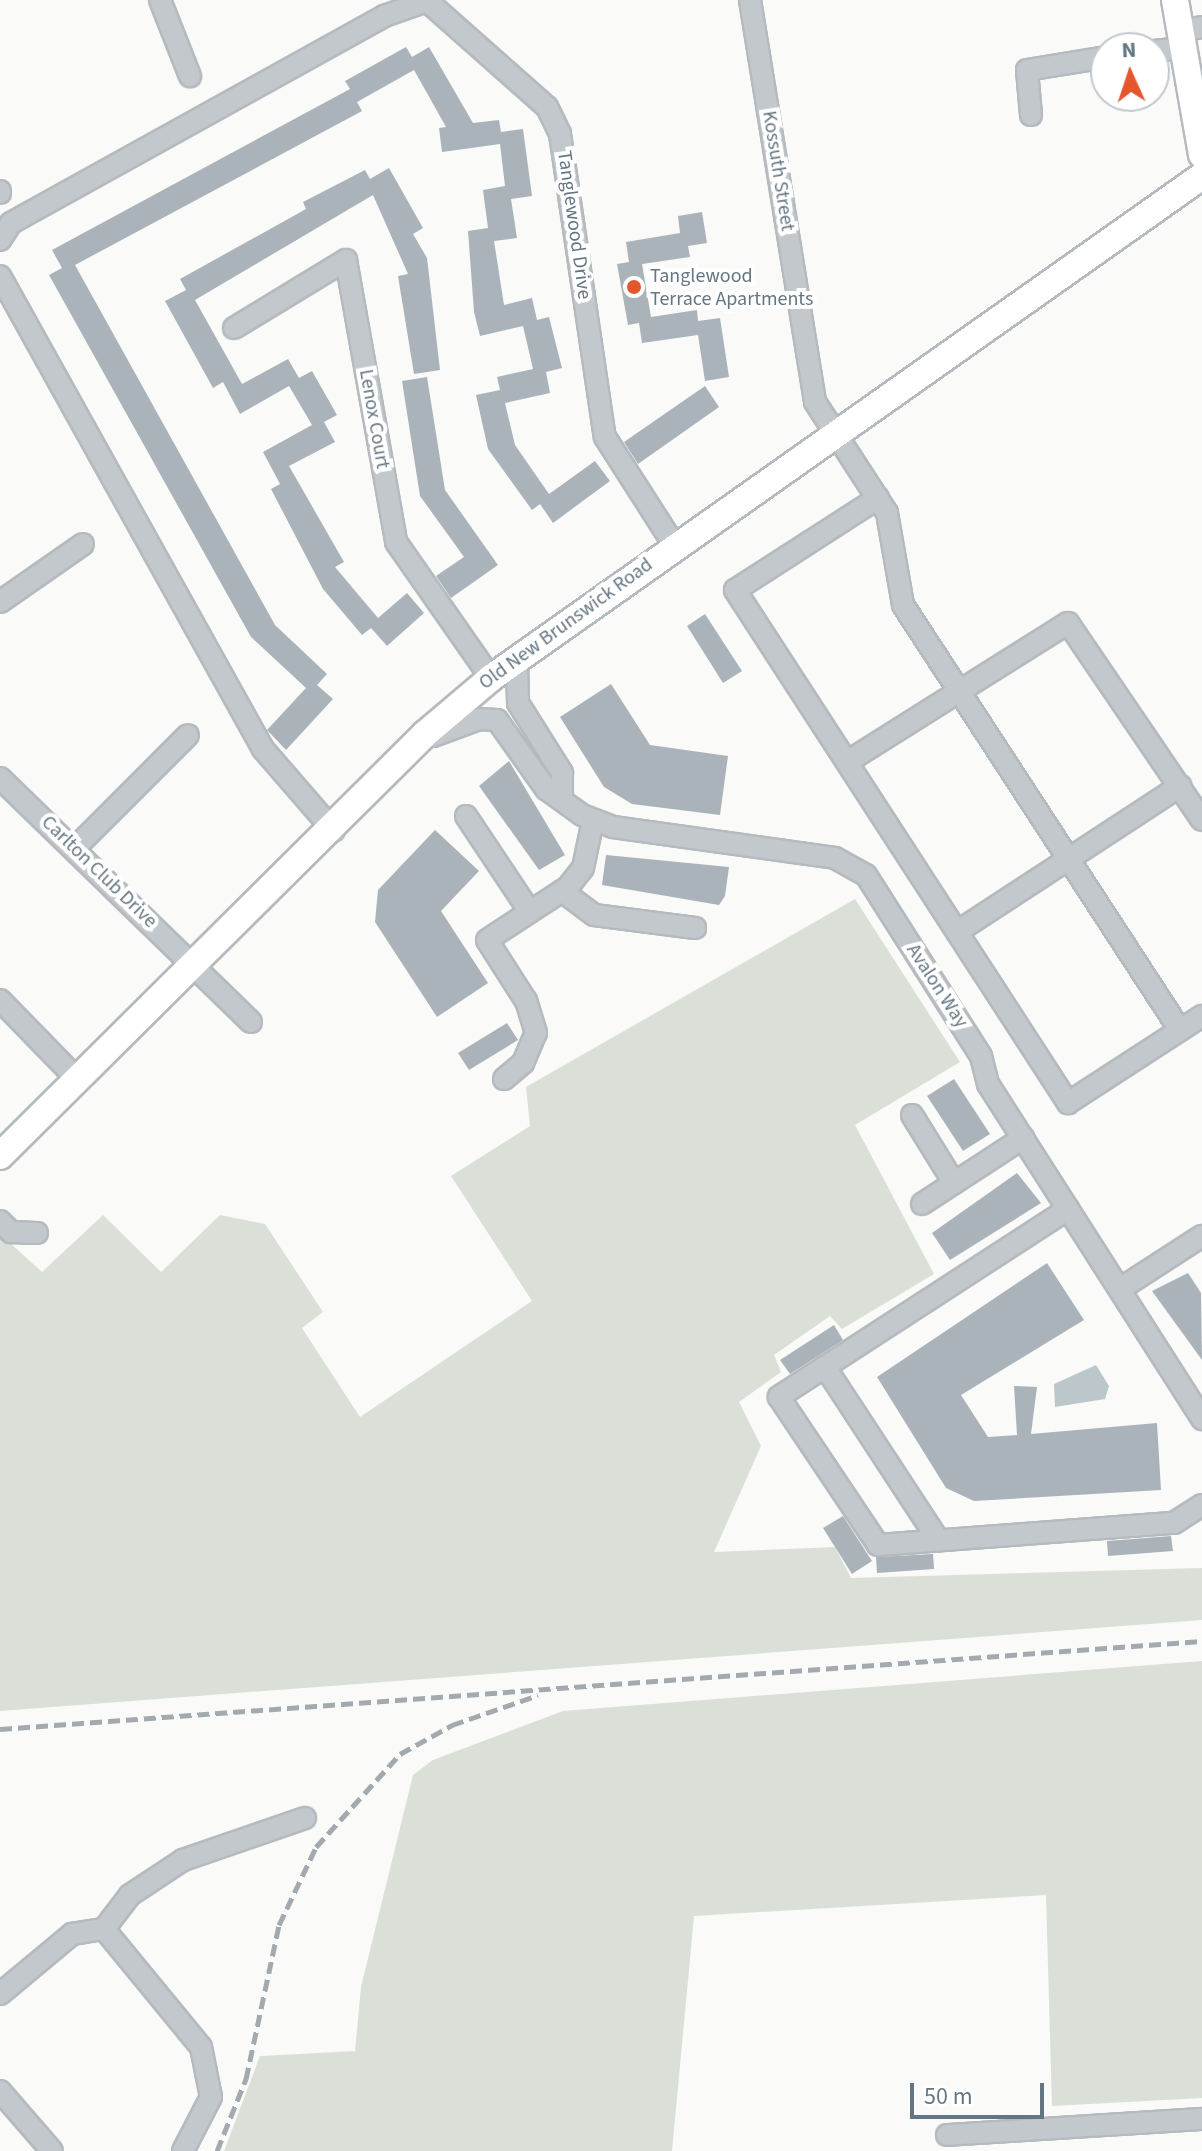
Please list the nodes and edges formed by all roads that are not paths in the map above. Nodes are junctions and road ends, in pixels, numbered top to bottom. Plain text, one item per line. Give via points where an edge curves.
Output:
1 (160, 0) edge
2 (750, 0) edge
3 (1175, 0) edge
4 (1188, 35) edge
5 (1090, 60) edge
6 (190, 76) dead end
7 (1031, 115) dead end
8 (1202, 155) edge
9 (1202, 176) edge
10 (0, 240) edge
11 (0, 276) edge
12 (234, 328) dead end
13 (830, 433) junction
14 (878, 498) junction
15 (83, 544) dead end
16 (674, 545) junction
17 (0, 602) edge
18 (517, 659) junction
19 (491, 678) junction
20 (958, 690) junction
21 (188, 735) dead end
22 (413, 746) junction
23 (847, 762) junction
24 (0, 778) edge
25 (1180, 786) junction
26 (562, 794) junction
27 (466, 816) dead end
28 (593, 820) junction
29 (1202, 820) edge
30 (334, 831) junction
31 (74, 849) junction
32 (1069, 858) junction
33 (562, 891) junction
34 (530, 912) junction
35 (695, 928) dead end
36 (957, 932) junction
37 (197, 966) junction
38 (0, 1000) edge
39 (1202, 1016) edge
40 (251, 1022) dead end
41 (1180, 1030) junction
42 (504, 1079) dead end
43 (78, 1080) junction
44 (912, 1115) dead end
45 (1023, 1138) junction
46 (0, 1156) edge
47 (954, 1183) junction
48 (922, 1204) dead end
49 (1068, 1209) junction
50 (0, 1221) edge
51 (37, 1233) dead end
52 (1200, 1240) edge
53 (1120, 1289) junction
54 (825, 1367) junction
55 (1202, 1419) edge
56 (1202, 1505) edge
57 (938, 1540) junction
58 (305, 1818) dead end
59 (104, 1929) junction
60 (0, 1994) edge
61 (0, 2091) edge
62 (1202, 2119) edge
63 (947, 2135) dead end
64 (988, 2142) edge
65 (52, 2151) edge
66 (183, 2151) edge

1 - 6 street
2 - 13 street, Kossuth Street via 815,402
3 - 4 main road
4 - 8 main road
5 - 7 street via 1027,70
9 - 13 main road, Old New Brunswick Road
10 - 16 street, Tanglewood Drive via 11,223 384,16 427,1 547,107 560,134 605,437
11 - 30 street via 263,749
12 - 19 street, Lenox Court via 346,260 396,542
13 - 14 street, Kossuth Street
13 - 16 main road, Old New Brunswick Road
14 - 20 street, Kossuth Street via 892,526 899,595
14 - 23 street via 735,590
15 - 17 street
16 - 18 main road, Old New Brunswick Road
18 - 19 main road, Old New Brunswick Road
18 - 26 street via 518,703 562,773
19 - 22 main road, Old New Brunswick Road
20 - 23 street
20 - 25 street via 1068,623
20 - 32 street, Kossuth Street
21 - 31 street
22 - 26 street, Avalon Way via 458,724 497,720 546,789
22 - 30 main road, Old New Brunswick Road
23 - 36 street
24 - 31 street, Carlton Club Drive
25 - 29 street
25 - 32 street
26 - 28 street, Avalon Way
27 - 34 street
28 - 33 street via 583,868
28 - 45 street, Avalon Way via 856,867 981,1056 988,1084
30 - 37 main road, Old New Brunswick Road
31 - 37 street, Carlton Club Drive
32 - 36 street
32 - 41 street, Kossuth Street
33 - 34 street
33 - 35 street via 594,915
34 - 42 street via 487,940 526,1001 536,1033 523,1063
36 - 41 street via 1068,1103
37 - 40 street, Carlton Club Drive
37 - 43 main road, Old New Brunswick Road
38 - 43 street
39 - 41 street
43 - 46 main road, Old New Brunswick Road
44 - 47 street
45 - 47 street
45 - 49 street, Avalon Way
47 - 48 street
49 - 53 street, Avalon Way
49 - 54 street
50 - 51 street via 11,1232
52 - 53 street
53 - 55 street, Avalon Way
54 - 57 street
54 - 57 street via 779,1397 870,1540
56 - 57 street via 1174,1523
58 - 59 street via 183,1860 130,1895
59 - 60 street via 72,1934
59 - 66 street via 201,2047 211,2097
61 - 65 street
62 - 64 street
63 - 64 street

